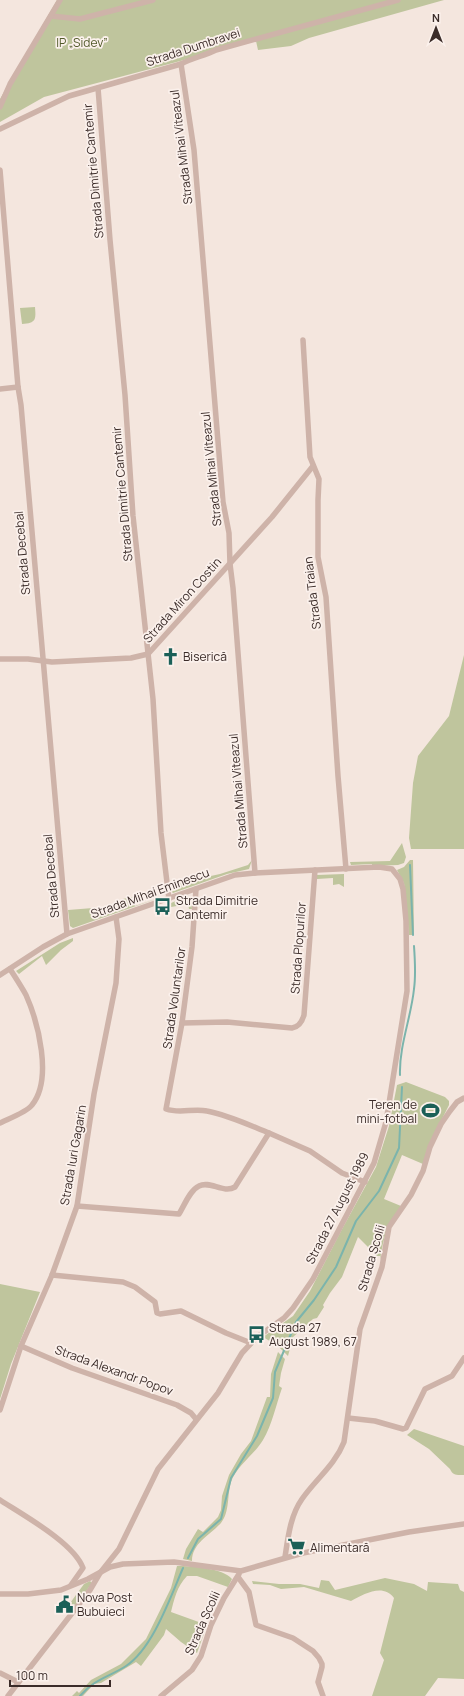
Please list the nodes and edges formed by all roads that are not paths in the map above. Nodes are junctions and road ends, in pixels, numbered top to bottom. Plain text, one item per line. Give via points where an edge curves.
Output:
1 (60, 0) edge
2 (153, 0) edge
3 (398, 0) edge
4 (52, 16) junction
5 (181, 64) junction
6 (98, 88) junction
7 (0, 107) edge
8 (0, 129) edge
9 (0, 170) edge
10 (304, 340) dead end
11 (18, 387) junction
12 (0, 389) edge
13 (313, 466) junction
14 (230, 564) junction
15 (148, 654) junction
16 (0, 659) edge
17 (42, 661) junction
18 (346, 869) junction
19 (392, 869) joint
20 (315, 870) junction
21 (255, 873) junction
22 (196, 889) junction
23 (169, 899) junction
24 (116, 917) junction
25 (67, 934) junction
26 (10, 969) junction
27 (0, 974) edge
28 (182, 1024) junction
29 (464, 1098) edge
30 (0, 1123) edge
31 (269, 1133) junction
32 (365, 1182) junction
33 (77, 1206) junction
34 (52, 1275) junction
35 (251, 1343) junction
36 (21, 1346) junction
37 (464, 1358) edge
38 (0, 1410) edge
39 (348, 1418) junction
40 (196, 1419) junction
41 (0, 1500) edge
42 (464, 1524) edge
43 (285, 1558) junction
44 (100, 1572) junction
45 (239, 1574) junction
46 (70, 1587) junction
47 (0, 1594) edge
48 (0, 1673) edge
49 (18, 1682) junction
50 (8, 1696) edge
51 (161, 1696) edge
52 (323, 1696) edge

1 - 4 street
2 - 4 street via 80,19
3 - 5 street, Strada Dumbravei via 216,50
4 - 7 street via 10,84
5 - 6 street, Strada Dumbravei
5 - 14 street, Strada Mihai Viteazul via 194,150
6 - 8 street, Strada Dumbravei via 68,96
6 - 15 street, Strada Dimitrie Cantemir via 133,516
9 - 11 street, Strada Decebal
10 - 13 street, Strada Traian via 310,457
11 - 12 street
11 - 17 street, Strada Decebal
13 - 14 street, Strada Miron Costin
13 - 18 street, Strada Traian via 318,472 319,479 318,557 326,598
14 - 15 street, Strada Miron Costin
14 - 21 street, Strada Mihai Viteazul
15 - 17 street, Strada Miron Costin via 131,658
15 - 23 street, Strada Dimitrie Cantemir via 161,833
16 - 17 street, Strada Miron Costin
17 - 25 street, Strada Decebal
18 - 19 street, Strada Mihai Eminescu
18 - 20 street, Strada Mihai Eminescu
19 - 32 street, Strada 27 August 1989 via 400,879 403,889 408,991 386,1122 374,1163
20 - 21 street, Strada Mihai Eminescu
20 - 28 street, Strada Plopurilor via 303,1020 292,1028 227,1022
21 - 22 street, Strada Mihai Eminescu via 235,875
22 - 23 street, Strada Mihai Eminescu
22 - 28 street, Strada Voluntarilor via 192,947
23 - 24 street, Strada Mihai Eminescu
24 - 25 street, Strada Mihai Eminescu
24 - 33 street, Strada Iuri Gagarin via 119,939 116,983 94,1094
25 - 26 street, Strada Mihai Eminescu via 42,947
26 - 27 street, Strada Mihai Eminescu
26 - 30 street via 26,995 36,1024 40,1040 42,1076 32,1106
28 - 31 street, Strada Voluntarilor via 166,1109 174,1112 206,1111
29 - 39 street, Strada Școlii via 457,1102 441,1124 411,1196 389,1227 380,1274 360,1329
31 - 32 street via 310,1151 342,1173
31 - 33 street via 235,1187 223,1190 204,1184 198,1186 179,1214
32 - 35 street, Strada 27 August 1989 via 313,1279 293,1308
33 - 34 street, Strada Iuri Gagarin
34 - 35 street via 123,1282 155,1302 157,1313 181,1311
34 - 36 street, Strada Iuri Gagarin
35 - 40 street, Strada 27 August 1989 via 242,1353 218,1393
36 - 38 street, Strada Iuri Gagarin
36 - 40 street, Strada Alexandr Popov via 72,1368 177,1405
37 - 39 street via 452,1376 425,1389 406,1428
39 - 43 street, Strada Școlii via 340,1453 301,1500 289,1528
40 - 44 street, Strada 27 August 1989 via 158,1469 122,1542
41 - 46 street via 57,1538 81,1564 82,1570
42 - 43 street via 409,1532
43 - 45 street
44 - 45 street via 123,1564 174,1562
44 - 46 street
44 - 49 street, Strada 27 August 1989 via 86,1595
45 - 51 street, Strada Școlii via 211,1625 201,1656 192,1670
45 - 52 street via 249,1592 256,1625 293,1638 319,1658 322,1667 318,1682
46 - 47 street via 48,1593
48 - 49 street
49 - 50 street, Strada 27 August 1989

